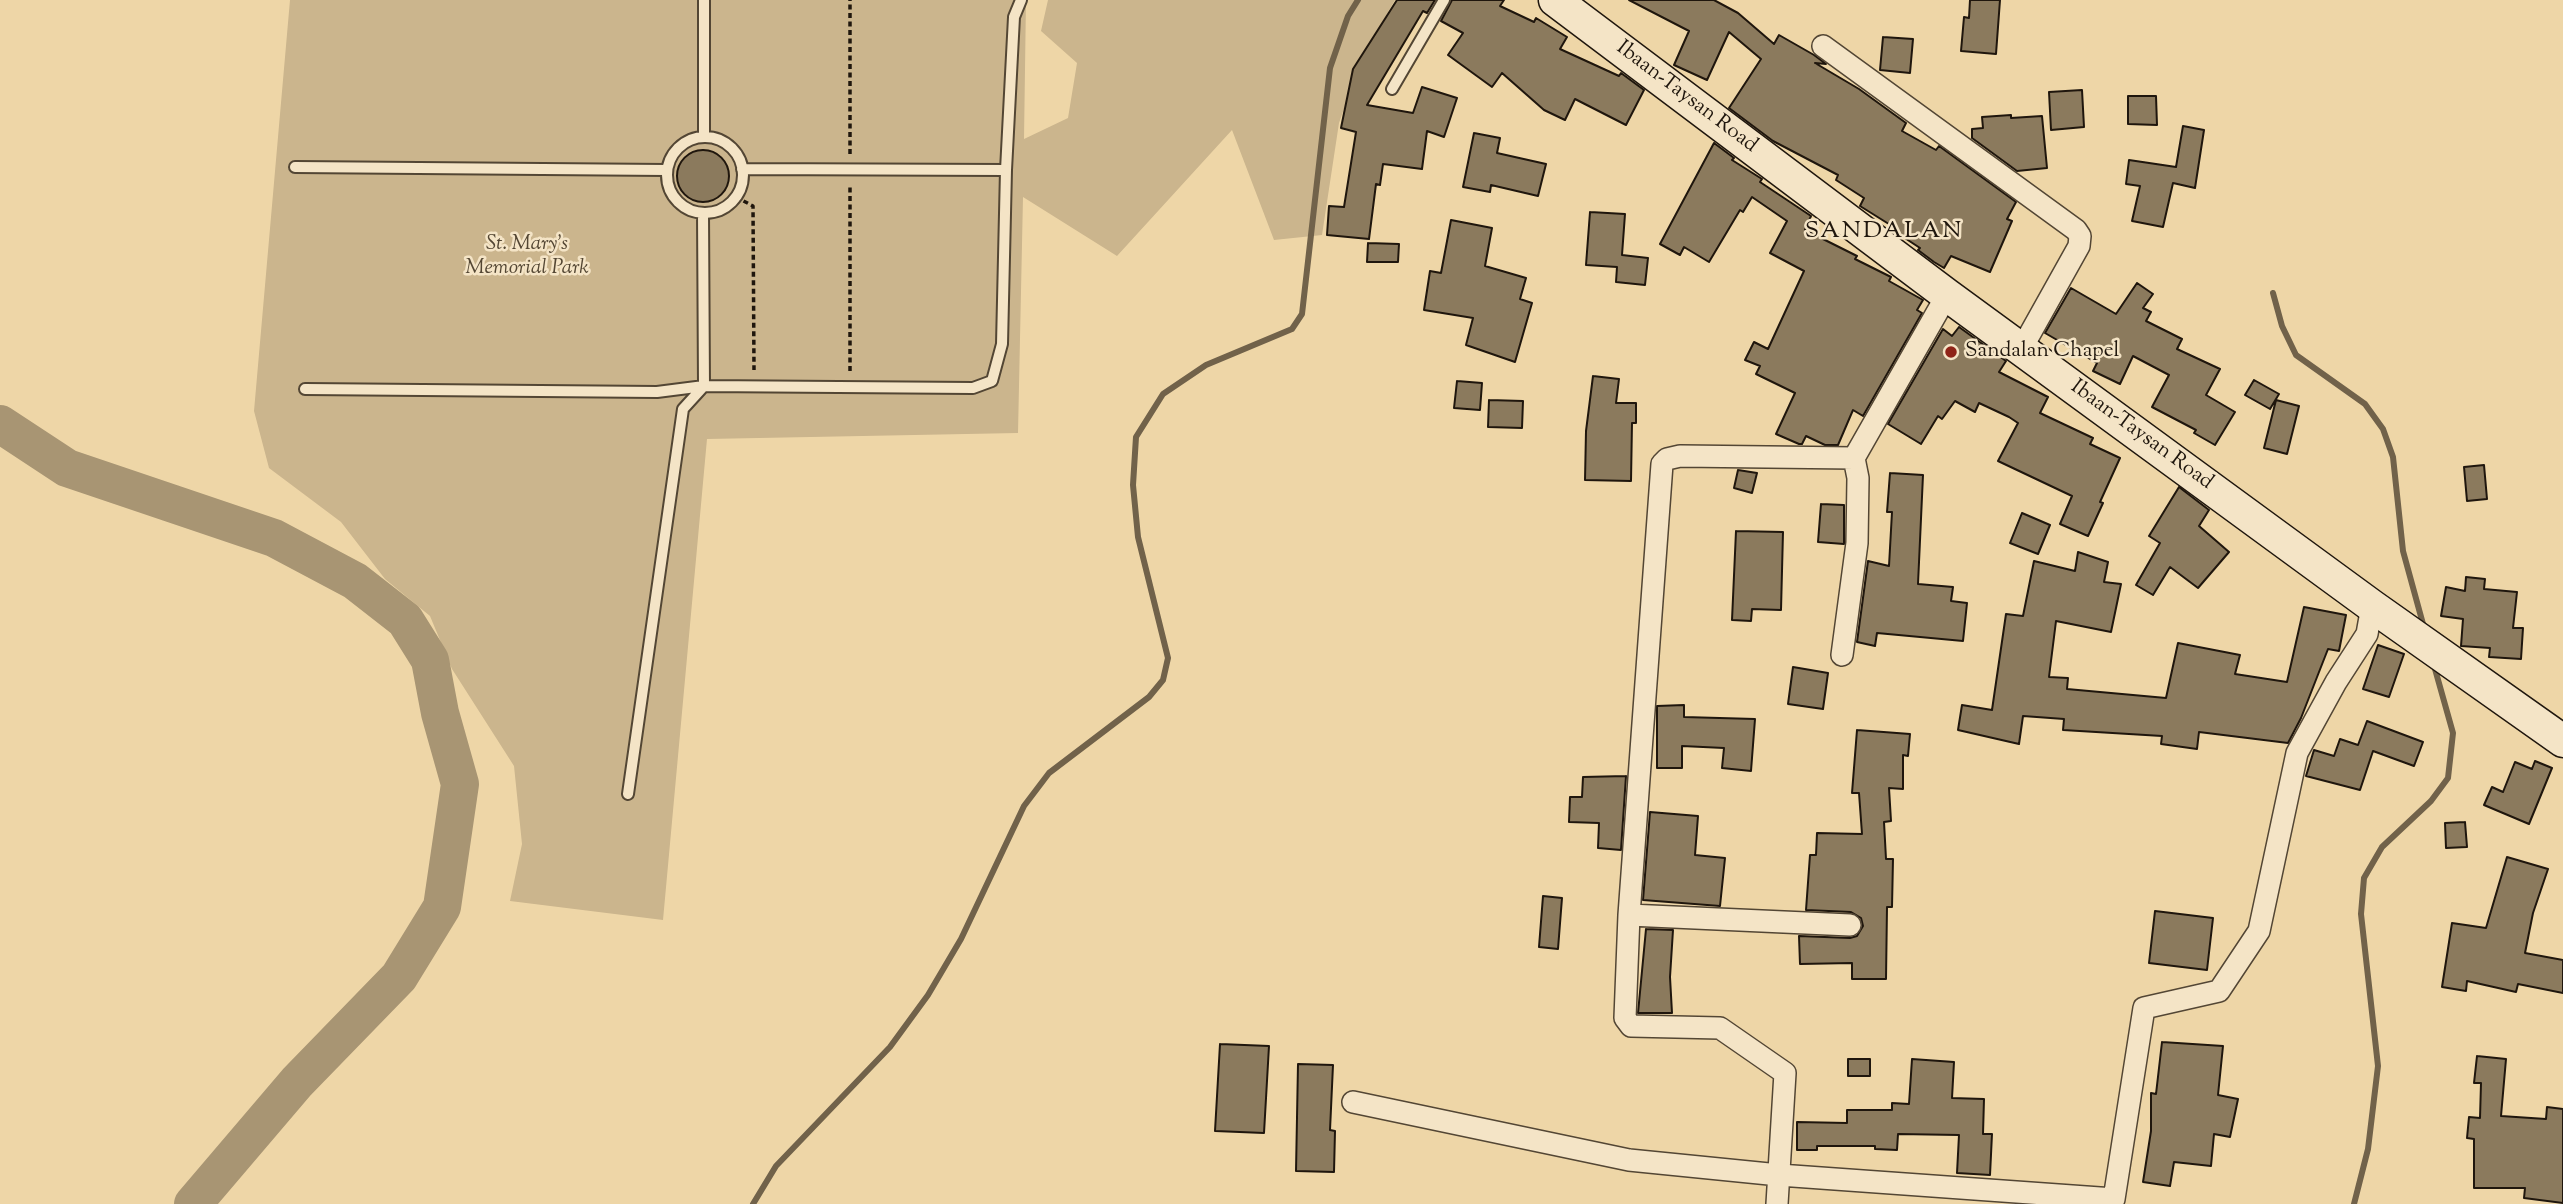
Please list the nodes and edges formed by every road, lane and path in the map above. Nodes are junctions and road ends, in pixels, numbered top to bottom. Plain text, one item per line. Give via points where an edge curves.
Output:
1 (704, 0) edge
2 (850, 0) edge
3 (1021, 0) edge
4 (1444, 0) edge
5 (1555, 0) edge
6 (1823, 46) dead end
7 (1392, 89) dead end
8 (704, 137) junction
9 (295, 167) dead end
10 (743, 169) junction
11 (850, 169) junction
12 (666, 170) junction
13 (1006, 170) junction
14 (736, 197) junction
15 (703, 214) junction
16 (1947, 295) junction
17 (2022, 348) junction
18 (704, 386) junction
19 (754, 386) junction
20 (850, 387) junction
21 (305, 389) dead end
22 (1854, 458) junction
23 (2372, 606) junction
24 (1842, 655) dead end
25 (2563, 741) edge
26 (628, 794) dead end
27 (1629, 915) junction
28 (1850, 925) dead end
29 (1353, 1102) dead end
30 (1779, 1175) junction
31 (1777, 1204) edge

1 - 8 lane
2 - 11 path
3 - 13 lane via 1014,17
4 - 7 lane
5 - 16 main road, Ibaan-Taysan Road
6 - 17 street via 2080,236 2080,246
8 - 10 lane via 721,141 736,152
8 - 12 lane via 679,147
9 - 12 lane
10 - 11 lane
10 - 14 lane
11 - 13 lane
11 - 20 path
12 - 15 lane via 669,191 683,207
13 - 20 lane via 1002,344 992,381 972,388
14 - 15 lane via 722,209
14 - 19 path via 753,206
15 - 18 lane
16 - 17 main road, Ibaan-Taysan Road
16 - 22 street
17 - 23 main road, Ibaan-Taysan Road
18 - 19 lane
18 - 21 lane via 657,392
18 - 26 lane via 683,409
19 - 20 lane
22 - 24 street via 1857,543
22 - 27 street via 1679,456 1662,464
23 - 25 main road, Ibaan-Taysan Road
23 - 30 street via 2367,634 2297,753 2259,931 2220,991 2144,1008 2114,1199
27 - 28 street
27 - 30 street via 1628,1024 1720,1028 1785,1073
29 - 30 street via 1629,1160
30 - 31 street

